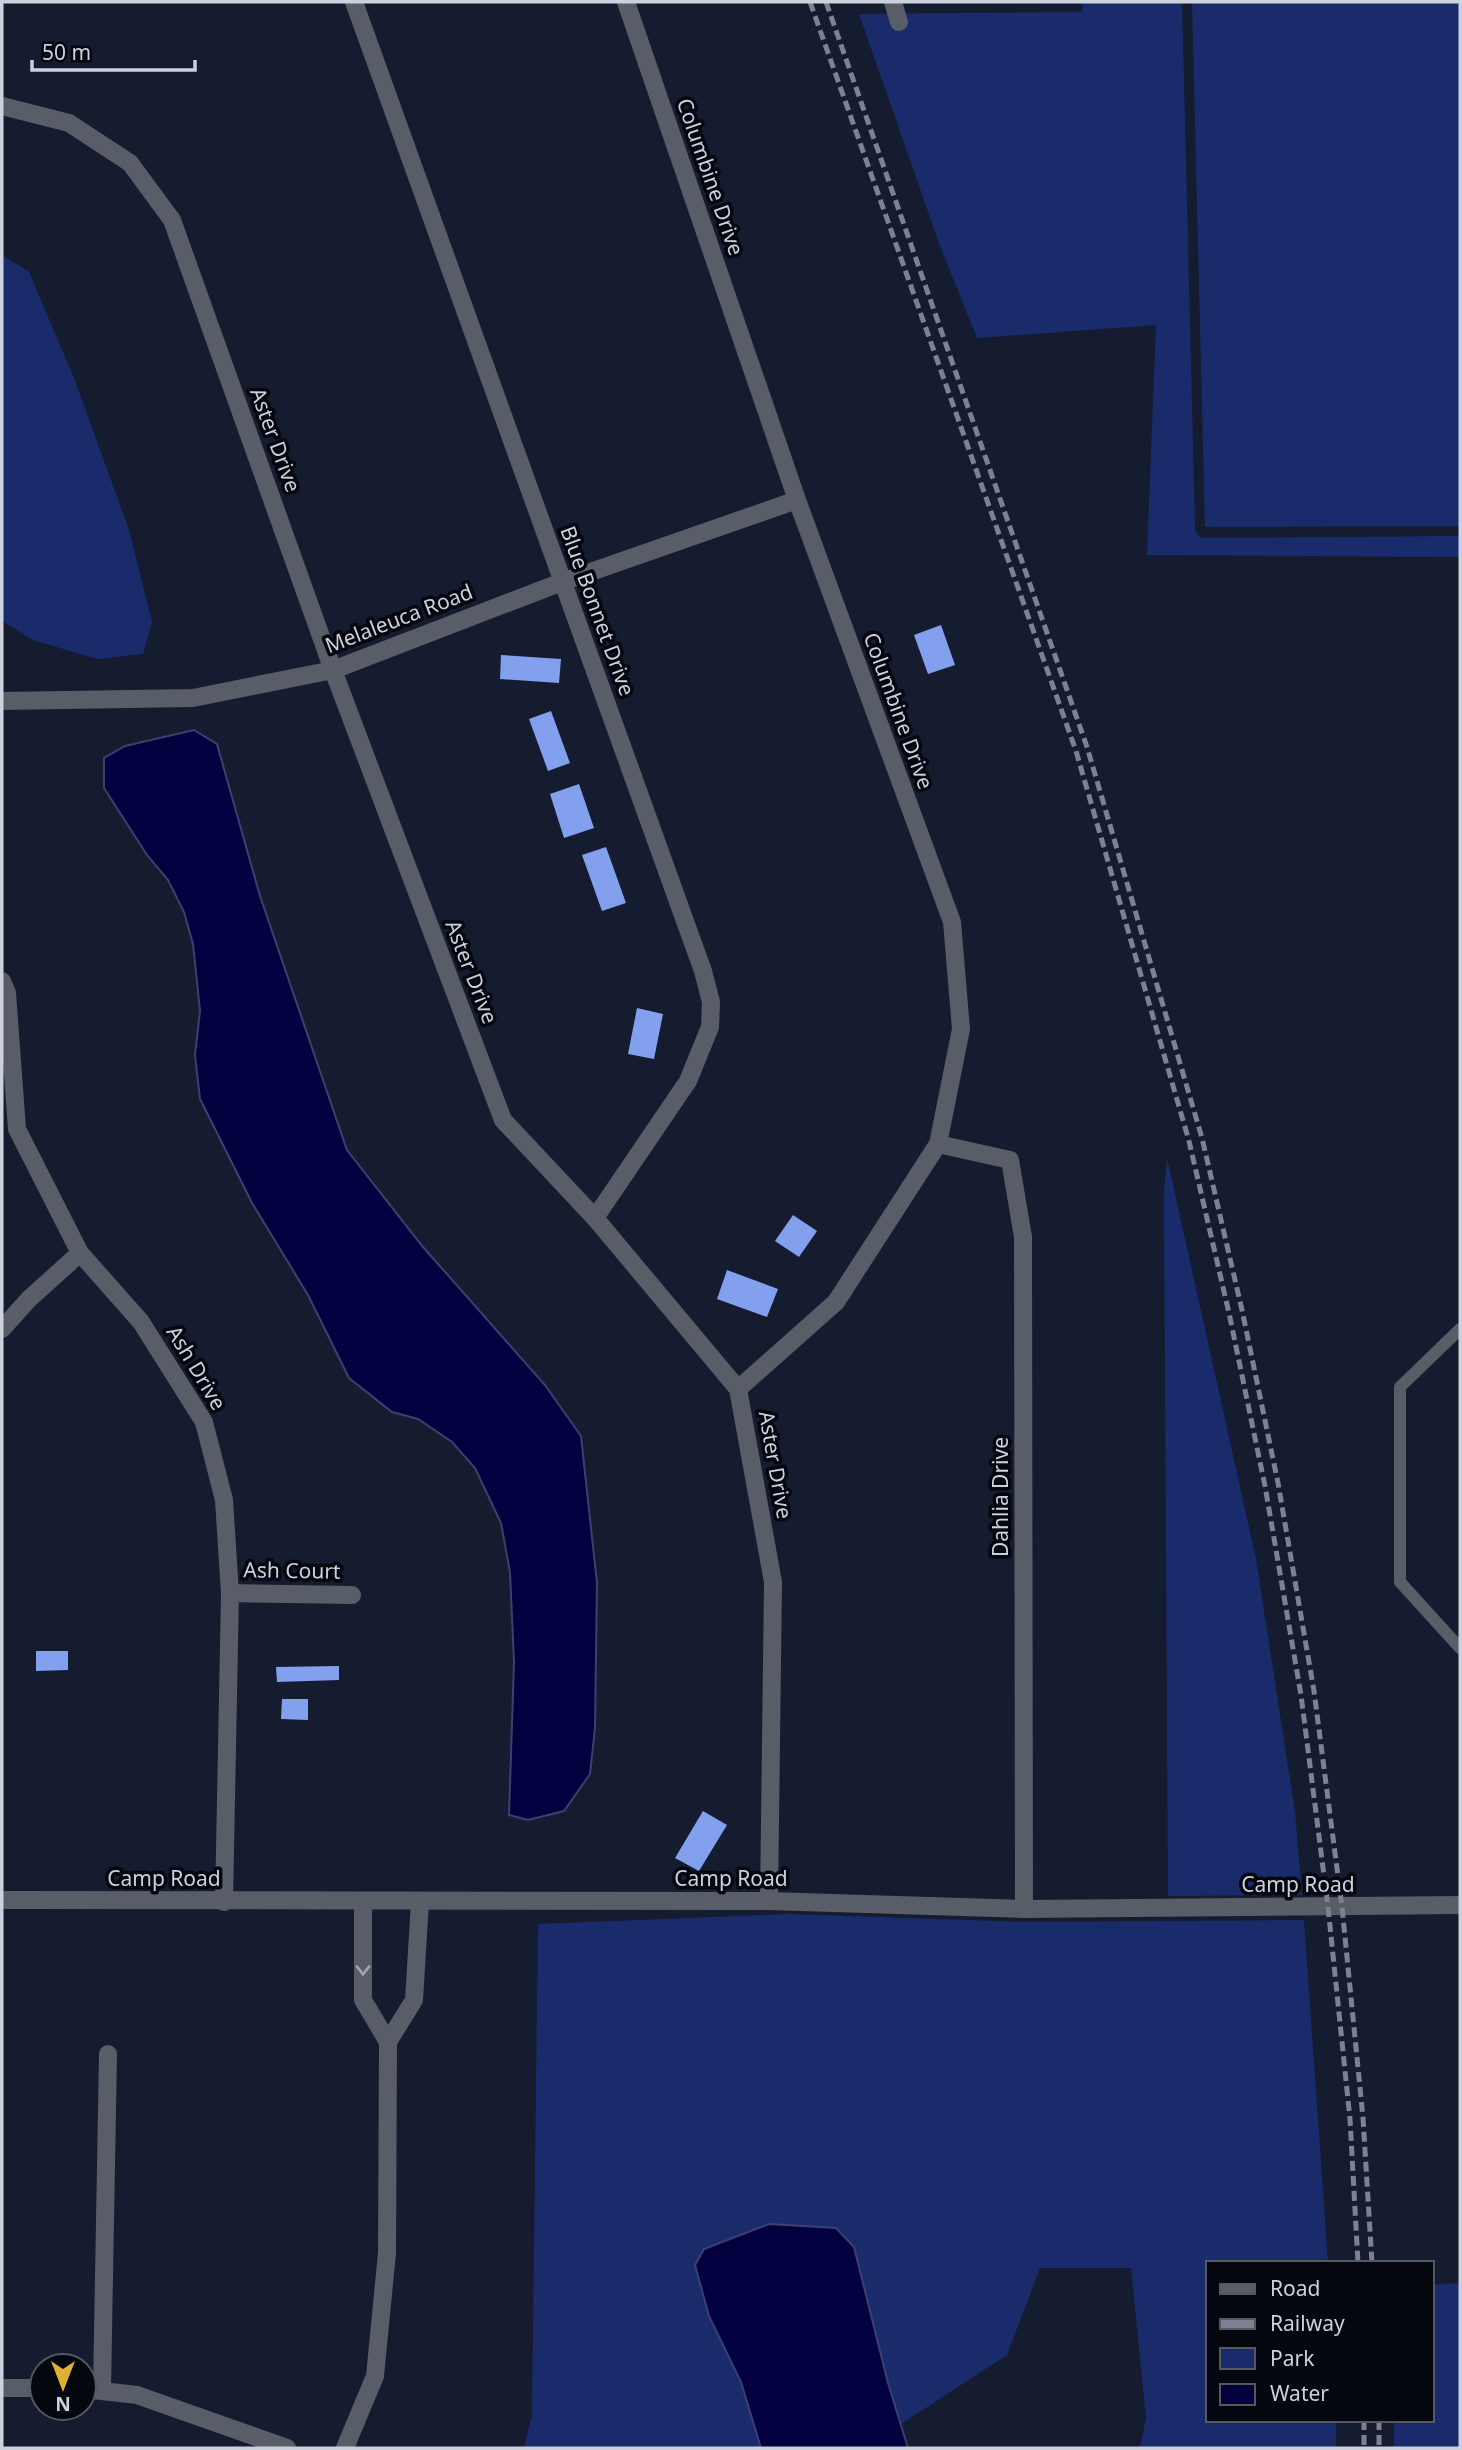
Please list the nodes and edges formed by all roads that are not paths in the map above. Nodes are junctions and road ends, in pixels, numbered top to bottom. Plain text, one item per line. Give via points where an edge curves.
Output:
1 (354, 2) edge
2 (626, 2) edge
3 (892, 2) edge
4 (899, 22) dead end
5 (2, 106) edge
6 (797, 500) junction
7 (562, 582) junction
8 (333, 670) junction
9 (2, 701) edge
10 (2, 981) edge
11 (938, 1144) junction
12 (595, 1218) junction
13 (80, 1253) junction
14 (2, 1329) edge
15 (1460, 1329) edge
16 (738, 1389) junction
17 (230, 1593) junction
18 (352, 1595) dead end
19 (1460, 1648) edge
20 (2, 1900) edge
21 (769, 1901) junction
22 (224, 1902) junction
23 (363, 1902) junction
24 (420, 1902) junction
25 (1460, 1905) edge
26 (1024, 1909) junction
27 (388, 2042) junction
28 (108, 2054) dead end
29 (95, 2352) edge
30 (2, 2388) edge
31 (28, 2388) edge
32 (98, 2390) edge
33 (287, 2448) edge
34 (345, 2448) edge

1 - 7 street, Blue Bonnet Drive
2 - 6 street, Columbine Drive
3 - 4 street
5 - 8 street, Aster Drive via 69,124 130,163 172,220
6 - 7 street, Melaleuca Road
6 - 11 street, Columbine Drive via 952,922 961,1029
7 - 8 street, Melaleuca Road
7 - 12 street, Blue Bonnet Drive via 703,971 710,1002 710,1027 688,1081
8 - 9 street, Melaleuca Road via 193,698
8 - 12 street, Aster Drive via 503,1120
10 - 13 street, Ash Drive via 7,993 17,1129
11 - 16 street, Columbine Drive via 836,1302
11 - 26 street, Dahlia Drive via 1010,1160 1023,1237
12 - 16 street, Aster Drive
13 - 14 street
13 - 17 street, Ash Drive via 141,1322 204,1422 224,1500
15 - 19 lane via 1400,1387 1400,1582
16 - 21 street, Aster Drive via 773,1583
17 - 18 street, Ash Court
17 - 22 street, Ash Drive
20 - 22 street, Camp Road
21 - 24 street, Camp Road
21 - 26 street, Camp Road
22 - 23 street, Camp Road
23 - 24 street, Camp Road
23 -> 27 street via 363,2000
24 - 27 street via 414,2000
25 - 26 street, Camp Road
27 - 34 street via 387,2253 375,2376
28 - 29 street
30 - 31 street
32 - 33 street via 137,2395

